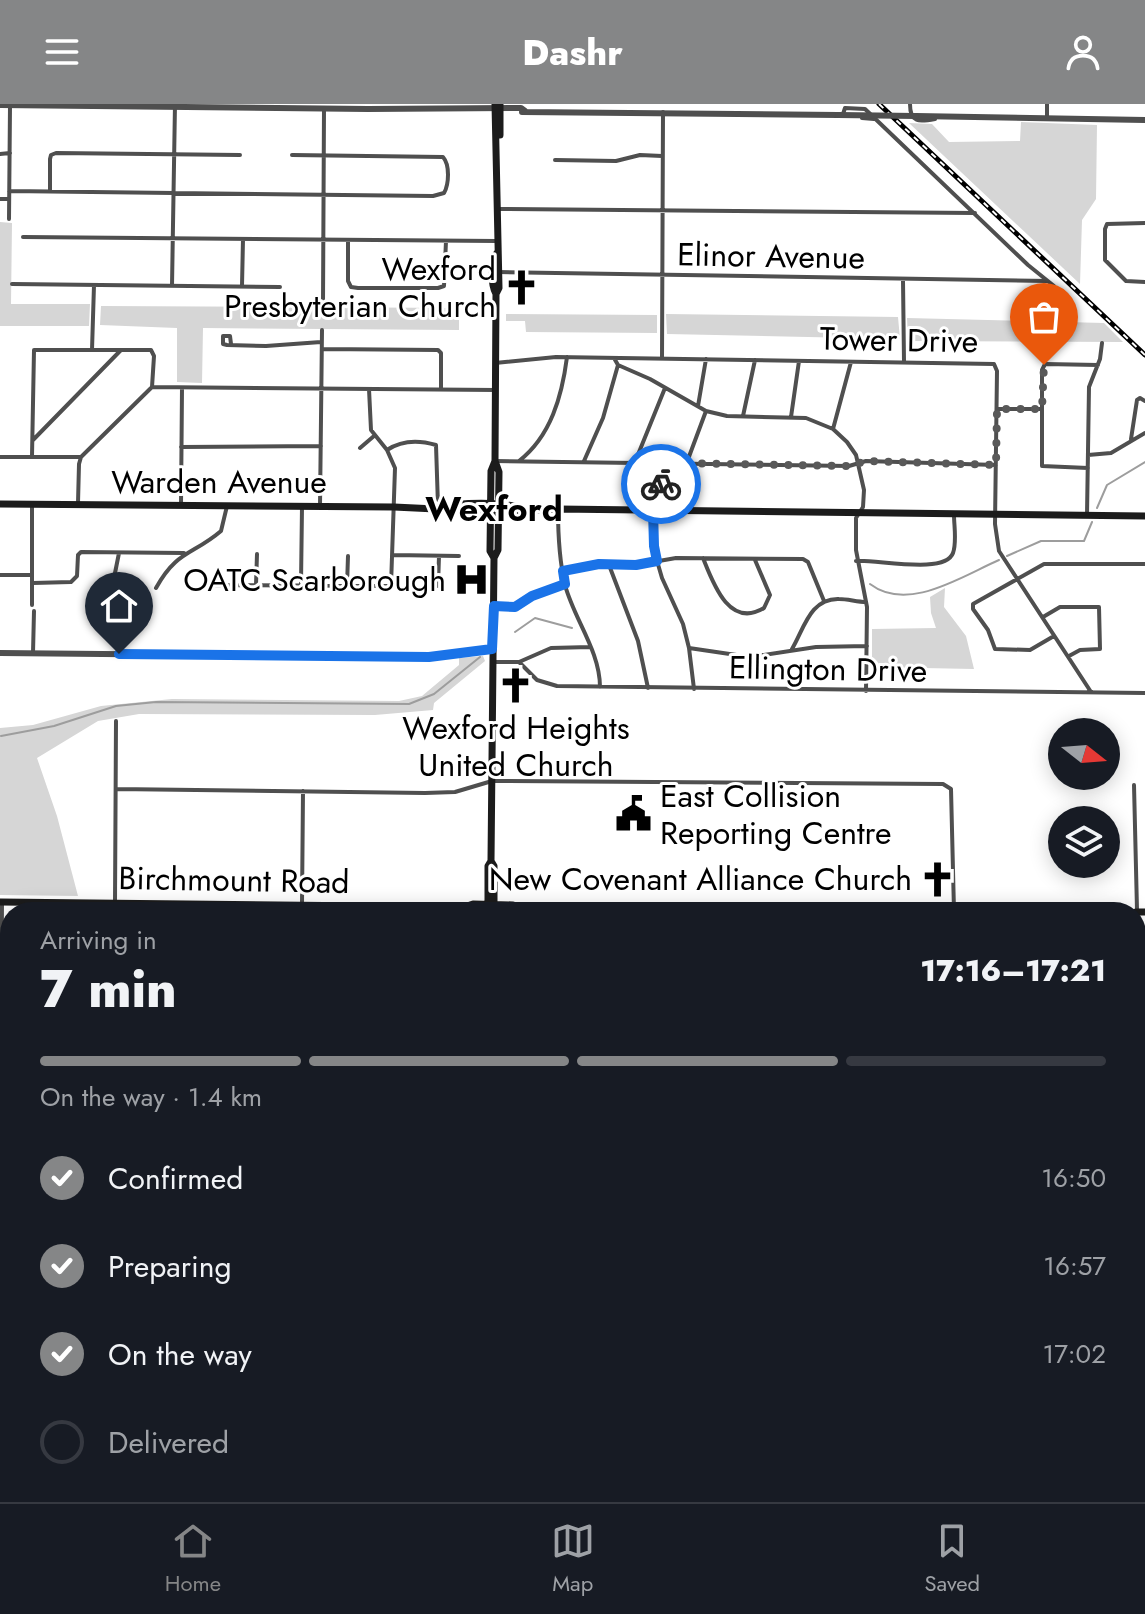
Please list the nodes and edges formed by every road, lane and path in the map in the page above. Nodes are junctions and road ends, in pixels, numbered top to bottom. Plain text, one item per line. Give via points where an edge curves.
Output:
1 (910, 104) edge
2 (1047, 104) edge
3 (0, 105) edge
4 (34, 105) edge
5 (101, 105) edge
6 (175, 105) edge
7 (10, 106) edge
8 (282, 106) edge
9 (426, 106) edge
10 (324, 108) junction
11 (498, 108) edge
12 (549, 108) edge
13 (663, 112) junction
14 (874, 119) junction
15 (935, 119) dead end
16 (1047, 119) junction
17 (1145, 120) edge
18 (10, 153) junction
19 (0, 154) edge
20 (173, 154) junction
21 (240, 155) dead end
22 (292, 155) dead end
23 (324, 156) junction
24 (662, 156) junction
25 (555, 160) dead end
26 (9, 191) junction
27 (50, 192) junction
28 (173, 193) junction
29 (324, 194) junction
30 (0, 199) edge
31 (9, 199) junction
32 (498, 209) junction
33 (662, 210) junction
34 (975, 213) junction
35 (9, 219) dead end
36 (1145, 223) edge
37 (23, 237) dead end
38 (172, 239) junction
39 (243, 239) junction
40 (323, 240) junction
41 (348, 240) junction
42 (446, 241) junction
43 (497, 241) junction
44 (496, 272) junction
45 (662, 276) junction
46 (903, 280) junction
47 (1047, 281) junction
48 (1145, 282) edge
49 (12, 284) dead end
50 (94, 285) junction
51 (172, 286) junction
52 (242, 286) junction
53 (1054, 286) dead end
54 (280, 287) dead end
55 (323, 304) dead end
56 (322, 330) dead end
57 (321, 342) junction
58 (1102, 343) dead end
59 (231, 344) dead end
60 (322, 349) junction
61 (92, 350) junction
62 (121, 350) junction
63 (567, 357) junction
64 (614, 358) junction
65 (662, 358) junction
66 (706, 359) junction
67 (755, 360) junction
68 (799, 361) junction
69 (851, 362) junction
70 (904, 362) junction
71 (495, 363) junction
72 (618, 365) junction
73 (1098, 365) junction
74 (152, 387) junction
75 (182, 388) junction
76 (665, 388) junction
77 (321, 389) junction
78 (369, 389) junction
79 (441, 389) junction
80 (496, 390) junction
81 (1145, 401) edge
82 (698, 406) junction
83 (997, 409) junction
84 (1042, 409) junction
85 (706, 411) junction
86 (743, 417) junction
87 (791, 417) junction
88 (833, 429) junction
89 (1145, 433) edge
90 (374, 436) junction
91 (32, 441) junction
92 (1131, 441) junction
93 (321, 446) junction
94 (181, 447) junction
95 (360, 448) dead end
96 (387, 450) junction
97 (1088, 455) junction
98 (32, 456) junction
99 (0, 457) edge
100 (81, 457) junction
101 (495, 461) junction
102 (519, 461) junction
103 (584, 461) junction
104 (635, 462) junction
105 (687, 462) junction
106 (666, 463) junction
107 (859, 463) junction
108 (996, 465) junction
109 (1088, 468) junction
110 (0, 504) edge
111 (32, 505) junction
112 (78, 505) junction
113 (181, 505) junction
114 (227, 506) junction
115 (320, 506) junction
116 (302, 507) junction
117 (394, 507) junction
118 (438, 508) junction
119 (494, 508) junction
120 (558, 509) junction
121 (657, 510) junction
122 (859, 512) junction
123 (954, 515) junction
124 (995, 515) junction
125 (1087, 515) junction
126 (1145, 516) edge
127 (119, 553) junction
128 (184, 553) junction
129 (257, 554) dead end
130 (393, 555) junction
131 (348, 556) dead end
132 (439, 556) junction
133 (459, 556) dead end
134 (703, 558) junction
135 (754, 559) junction
136 (657, 561) junction
137 (856, 561) junction
138 (1145, 564) edge
139 (609, 565) junction
140 (563, 571) junction
141 (0, 575) edge
142 (32, 575) junction
143 (1016, 579) junction
144 (33, 583) junction
145 (565, 584) junction
146 (256, 585) junction
147 (301, 585) junction
148 (347, 586) junction
149 (438, 586) dead end
150 (112, 588) dead end
151 (156, 588) dead end
152 (200, 588) dead end
153 (824, 601) junction
154 (866, 602) junction
155 (494, 606) junction
156 (1043, 617) junction
157 (1054, 636) junction
158 (867, 646) junction
159 (590, 647) junction
160 (689, 648) junction
161 (492, 649) junction
162 (792, 649) junction
163 (0, 653) edge
164 (33, 653) junction
165 (1069, 656) junction
166 (492, 662) junction
167 (519, 662) junction
168 (600, 687) junction
169 (648, 688) junction
170 (694, 689) junction
171 (866, 691) junction
172 (1091, 692) junction
173 (1145, 693) edge
174 (116, 721) dead end
175 (492, 781) junction
176 (1134, 785) dead end
177 (116, 789) junction
178 (303, 791) junction
179 (115, 902) edge
180 (302, 902) edge
181 (491, 902) edge
182 (954, 902) edge
183 (1139, 902) edge
184 (0, 1164) edge
185 (0, 1191) edge

1 - 15 street via 915,120
2 - 16 street
3 - 7 street
4 - 5 street
4 - 7 street
5 - 6 street
6 - 8 street
6 - 20 street
7 - 18 street
8 - 10 street
9 - 10 street
9 - 11 street
10 - 23 street
11 - 12 street
11 - 32 main road
12 - 13 street
13 - 16 street, bridge
13 - 24 street
14 - 14 street via 845,118 843,112 865,109
14 - 34 street
16 - 17 street
18 - 19 street
18 - 26 street
20 - 21 street
20 - 27 street via 56,153 50,159
20 - 28 street
22 - 23 street
23 - 29 street
23 - 29 street via 443,157 447,174 444,193 433,196
24 - 25 street
24 - 33 street
26 - 27 street
26 - 31 street
27 - 28 street
28 - 29 street
28 - 38 street
29 - 40 street
30 - 31 street
31 - 35 street
32 - 33 street
32 - 43 main road
33 - 34 street
33 - 45 street
34 - 47 street
36 - 48 street via 1107,224 1105,229 1106,264 1126,281
37 - 38 street
38 - 39 street
38 - 51 street
39 - 40 street
39 - 52 street
40 - 41 street
40 - 55 street
41 - 42 street
41 - 42 street via 348,281 358,288 444,286
42 - 43 street
43 - 44 main road
44 - 45 street, Elinor Avenue
44 - 71 main road
45 - 46 street, Elinor Avenue
45 - 65 street
46 - 47 street, Elinor Avenue
46 - 70 street
47 - 53 street
49 - 50 street
50 - 51 street
50 - 61 street
51 - 52 street
52 - 54 street
56 - 57 street
57 - 59 street
57 - 60 street
58 - 73 street
60 - 77 street
60 - 79 street via 438,350
61 - 62 street
61 - 91 street via 33,351
62 - 74 street via 153,351
62 - 91 street
63 - 64 street, Tower Drive
63 - 71 street, Tower Drive
63 - 102 street via 559,398 545,430
64 - 65 street, Tower Drive
64 - 72 street
65 - 66 street, Tower Drive
66 - 67 street, Tower Drive
66 - 82 street
67 - 68 street, Tower Drive
67 - 86 street
68 - 69 street, Tower Drive
68 - 87 street
69 - 70 street, Tower Drive
69 - 88 street
70 - 83 street, Tower Drive via 994,364
71 - 80 main road
72 - 76 street
72 - 103 street
73 - 84 street via 1044,365
73 - 97 street via 1089,387
74 - 75 street
74 - 100 street
75 - 77 street
75 - 94 street
76 - 82 street
76 - 104 street
77 - 78 street
77 - 93 street
78 - 79 street
78 - 90 street
79 - 80 street
80 - 101 main road
81 - 92 street via 1137,400
82 - 85 street
83 - 84 street
83 - 108 street, Tower Drive
84 - 109 street via 1042,466
85 - 86 street
85 - 105 street
86 - 87 street
87 - 88 street
88 - 107 street
89 - 92 street
90 - 95 street
90 - 96 street
91 - 98 street
92 - 97 street via 1105,455
93 - 94 street
93 - 115 street
94 - 113 street
96 - 117 street via 395,468
96 - 118 street via 397,443 436,445
97 - 109 street
98 - 99 street
98 - 100 street
100 - 112 street
101 - 102 street
101 - 119 main road
102 - 103 street
103 - 104 street
104 - 106 street
105 - 106 street
105 - 107 street
106 - 121 street
107 - 108 street
107 - 122 street via 864,490
108 - 124 street, Tower Drive
109 - 125 street
110 - 111 main road, Warden Avenue
111 - 112 main road, Warden Avenue
111 - 142 street
112 - 113 main road, Warden Avenue
113 - 114 main road, Warden Avenue
114 - 116 main road, Warden Avenue
114 - 128 street via 221,531
115 - 116 main road, Warden Avenue
115 - 117 main road, Warden Avenue
116 - 147 street
117 - 118 main road, Warden Avenue
117 - 130 street
118 - 119 main road, Warden Avenue
119 - 120 main road, Warden Avenue
119 - 155 main road
120 - 121 main road, Warden Avenue
120 - 140 street
121 - 122 main road, Warden Avenue
121 - 136 street
122 - 123 main road, Warden Avenue
122 - 137 street
123 - 124 main road, Warden Avenue
123 - 137 street via 954,550 945,561
124 - 125 main road, Warden Avenue
124 - 143 street, Tower Drive via 1000,552
125 - 126 main road, Warden Avenue
127 - 128 street
127 - 144 street via 81,552 71,582
127 - 150 street
128 - 151 street
129 - 146 street
130 - 132 street
130 - 148 street via 391,586
131 - 148 street
132 - 133 street
132 - 149 street
134 - 135 street
134 - 135 street via 726,604 752,613 763,609 770,595
134 - 136 street
135 - 153 street via 806,560
136 - 139 street
136 - 160 street
137 - 154 street
138 - 143 street via 1049,563
139 - 140 street
139 - 169 street via 638,641
140 - 145 street
141 - 142 street
142 - 144 street
143 - 156 street, Tower Drive
143 - 157 street via 973,604 991,645 1028,650
144 - 164 street
145 - 155 street via 515,607
145 - 159 street
146 - 147 street
146 - 152 street
147 - 148 street
153 - 154 street
153 - 162 street via 811,612
154 - 158 street
155 - 161 main road
156 - 157 street, Tower Drive
156 - 165 street via 1060,607 1099,607 1100,649
157 - 165 street, Tower Drive
158 - 162 street
158 - 171 street
159 - 167 street via 551,648
159 - 168 street
160 - 162 street via 750,657
160 - 170 street
161 - 164 street via 429,657
161 - 166 main road
163 - 164 street
165 - 172 street, Tower Drive
166 - 167 street
166 - 175 main road
167 - 168 street, Ellington Drive via 549,685
168 - 169 street, Ellington Drive
169 - 170 street, Ellington Drive
170 - 171 street, Ellington Drive
171 - 172 street, Ellington Drive
172 - 173 street, Ellington Drive
174 - 177 street
175 - 178 street via 455,792
175 - 181 main road
175 - 182 street via 947,785
176 - 183 street
177 - 178 street
177 - 179 street
178 - 180 street
184 - 185 street

